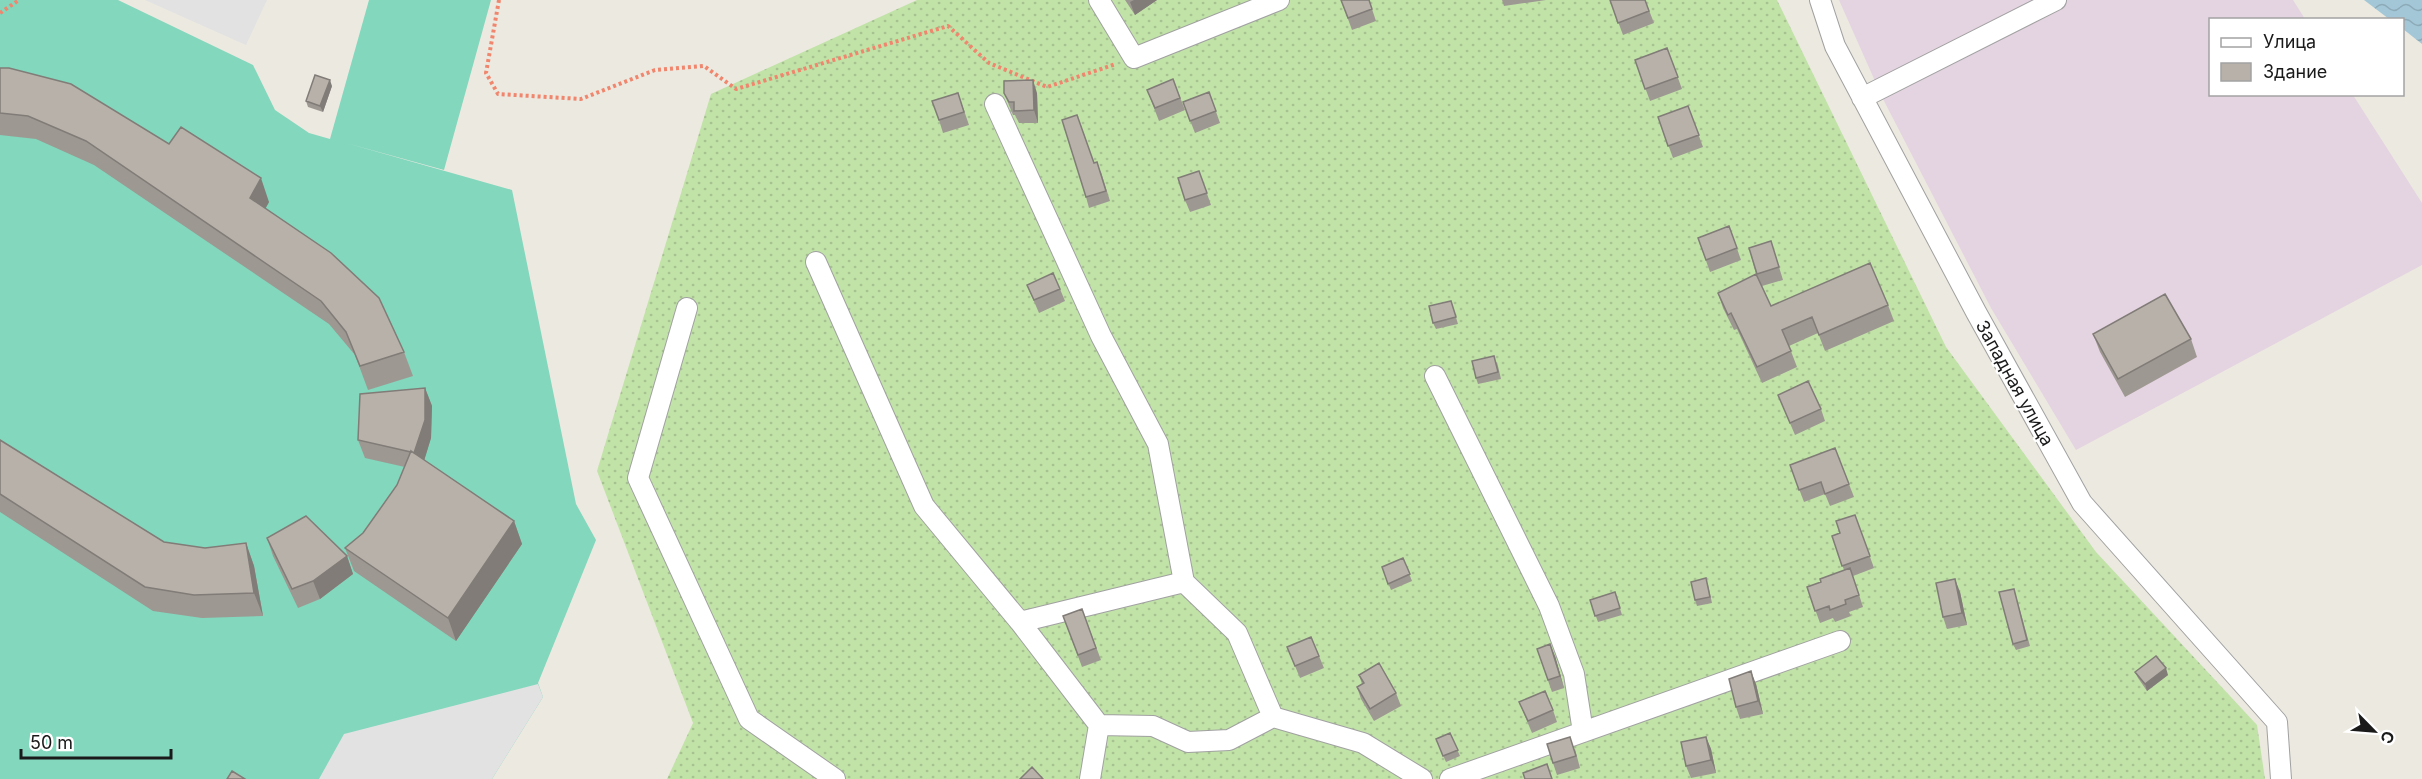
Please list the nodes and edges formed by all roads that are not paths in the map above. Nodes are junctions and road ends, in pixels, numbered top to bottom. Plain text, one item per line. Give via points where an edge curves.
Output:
1 (1099, 0) edge
2 (1280, 0) edge
3 (1820, 0) edge
4 (2056, 0) edge
5 (1862, 98) junction
6 (995, 104) dead end
7 (816, 262) dead end
8 (687, 308) dead end
9 (1435, 376) dead end
10 (1184, 582) junction
11 (1020, 622) junction
12 (1840, 641) dead end
13 (1273, 717) junction
14 (1099, 725) junction
15 (1582, 732) junction
16 (835, 779) edge
17 (1090, 779) edge
18 (1422, 779) edge
19 (1450, 779) edge
20 (2281, 779) edge

1 - 2 street via 1134,58
3 - 5 street, Западная улица via 1835,46
4 - 5 street
5 - 20 street, Западная улица via 2082,503 2277,722
6 - 10 street via 1101,336 1158,444
7 - 11 street via 924,506
8 - 16 street via 638,478 749,720
9 - 15 street via 1549,606 1574,674
10 - 11 street
10 - 13 street via 1237,633
11 - 14 street
12 - 15 street
13 - 14 street via 1229,740 1188,742 1153,726
13 - 18 street via 1363,743
14 - 17 street
15 - 19 street

